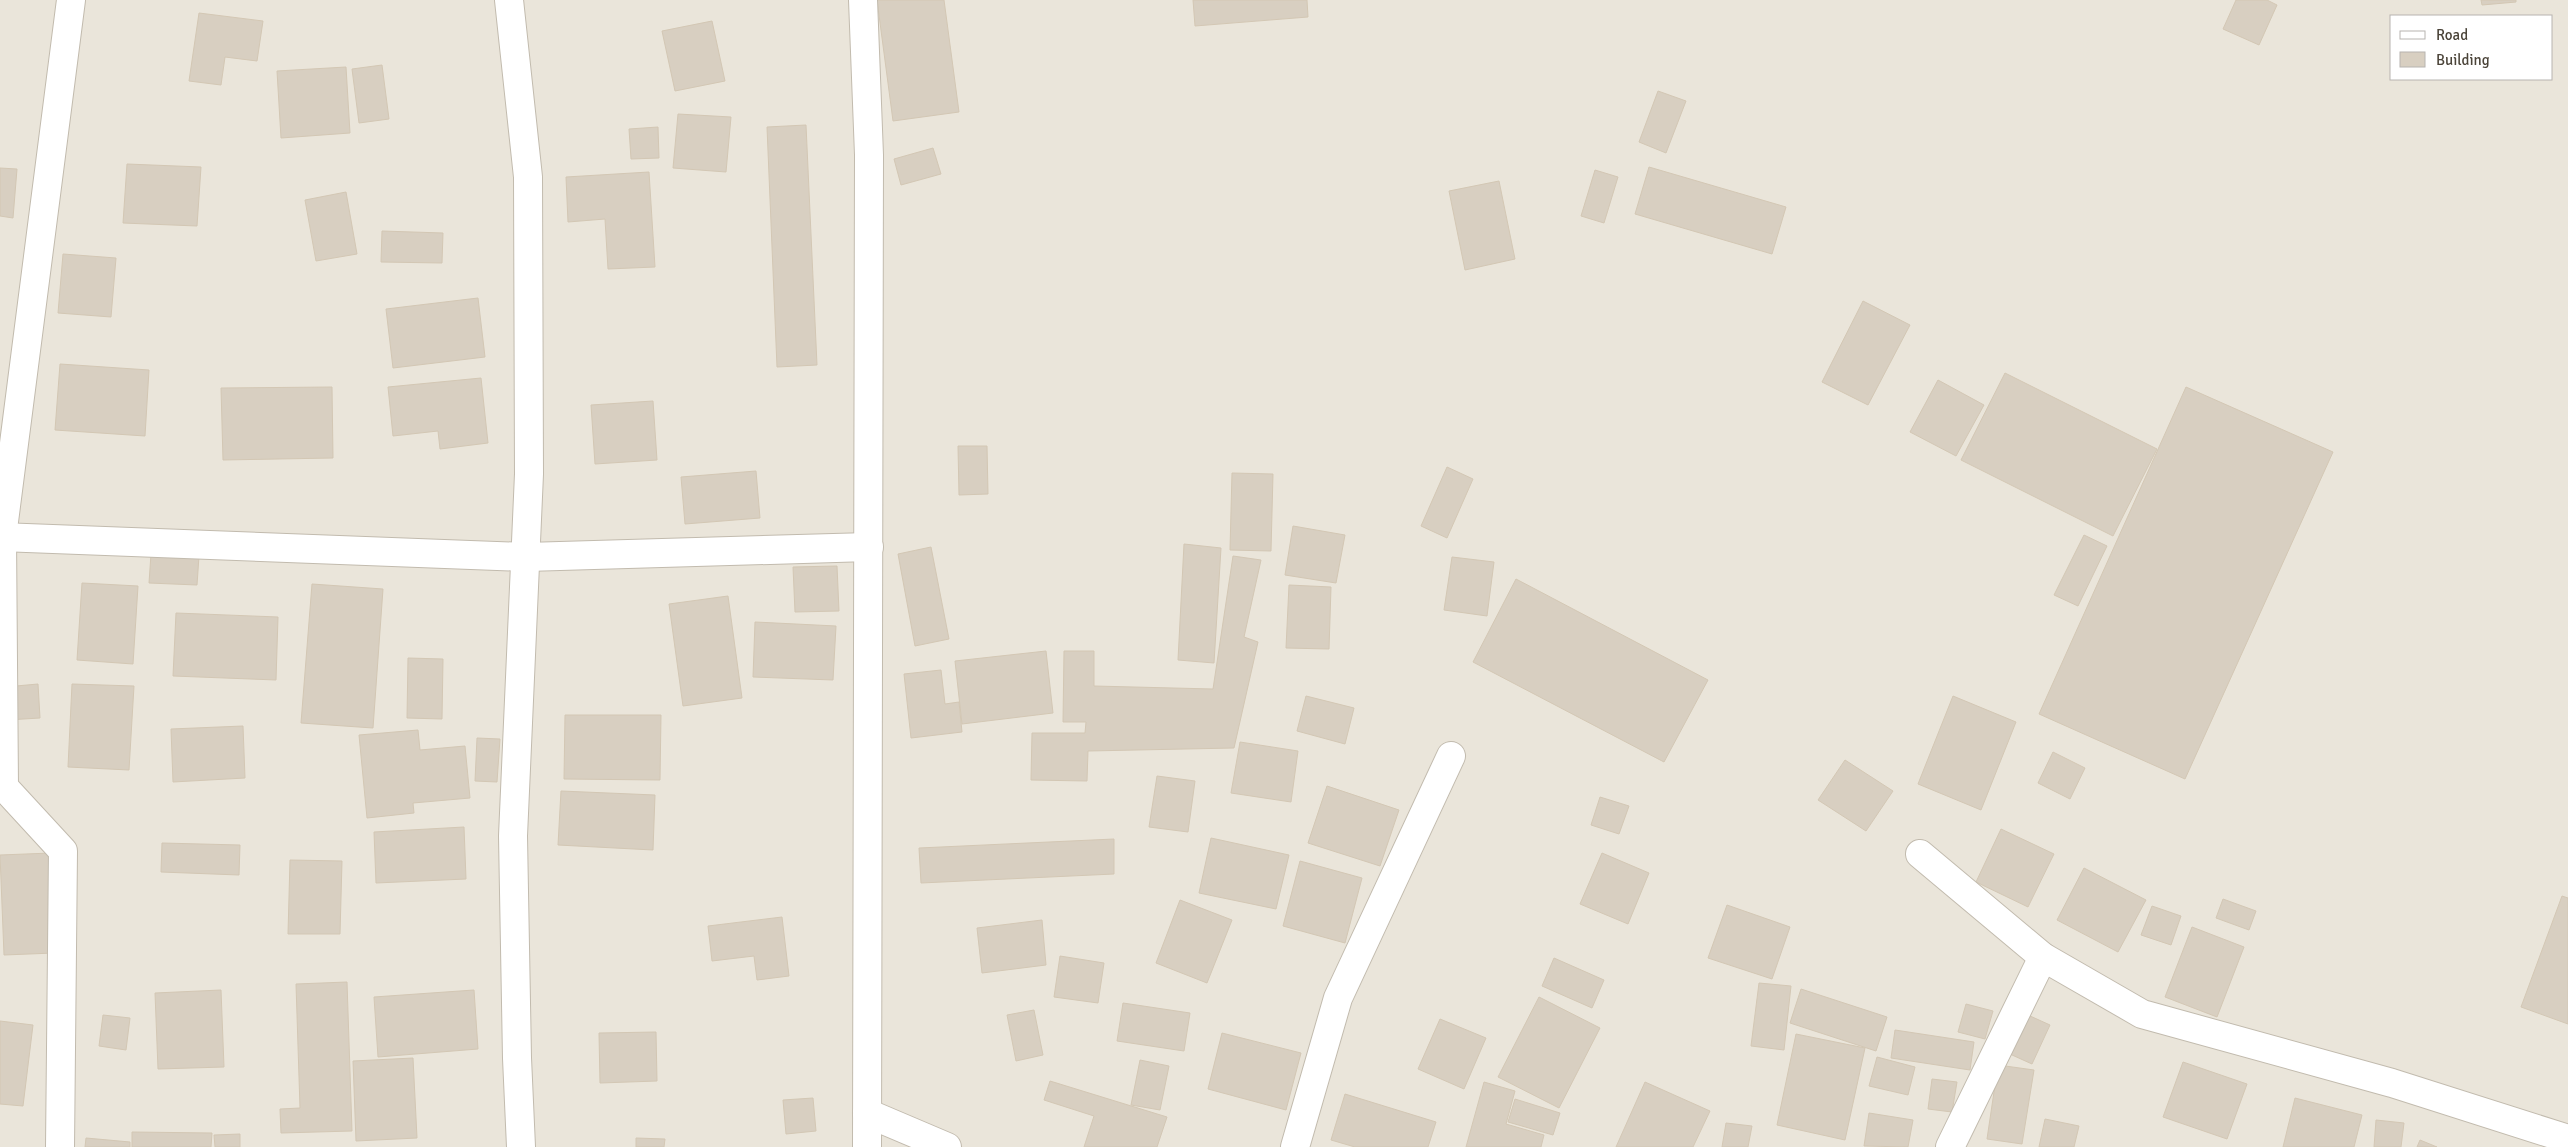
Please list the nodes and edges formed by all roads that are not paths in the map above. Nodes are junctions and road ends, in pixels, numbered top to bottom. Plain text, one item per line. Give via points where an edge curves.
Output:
1 (71, 0) edge
2 (509, 0) edge
3 (863, 0) edge
4 (1, 537) edge
5 (869, 547) junction
6 (526, 557) junction
7 (1451, 756) dead end
8 (1920, 854) dead end
9 (2043, 957) junction
10 (867, 1113) junction
11 (2568, 1139) edge
12 (60, 1147) edge
13 (521, 1147) edge
14 (867, 1147) edge
15 (947, 1147) edge
16 (1295, 1147) edge
17 (1950, 1147) edge

1 - 4 street
2 - 6 street via 528,178 529,474
3 - 5 street via 868,155
4 - 6 street
4 - 12 street via 4,787 63,851
5 - 6 street
5 - 10 street
6 - 13 street via 513,836
7 - 16 street via 1338,998
8 - 9 street
9 - 11 street via 2142,1014 2374,1078
9 - 17 street
10 - 14 street
10 - 15 street

